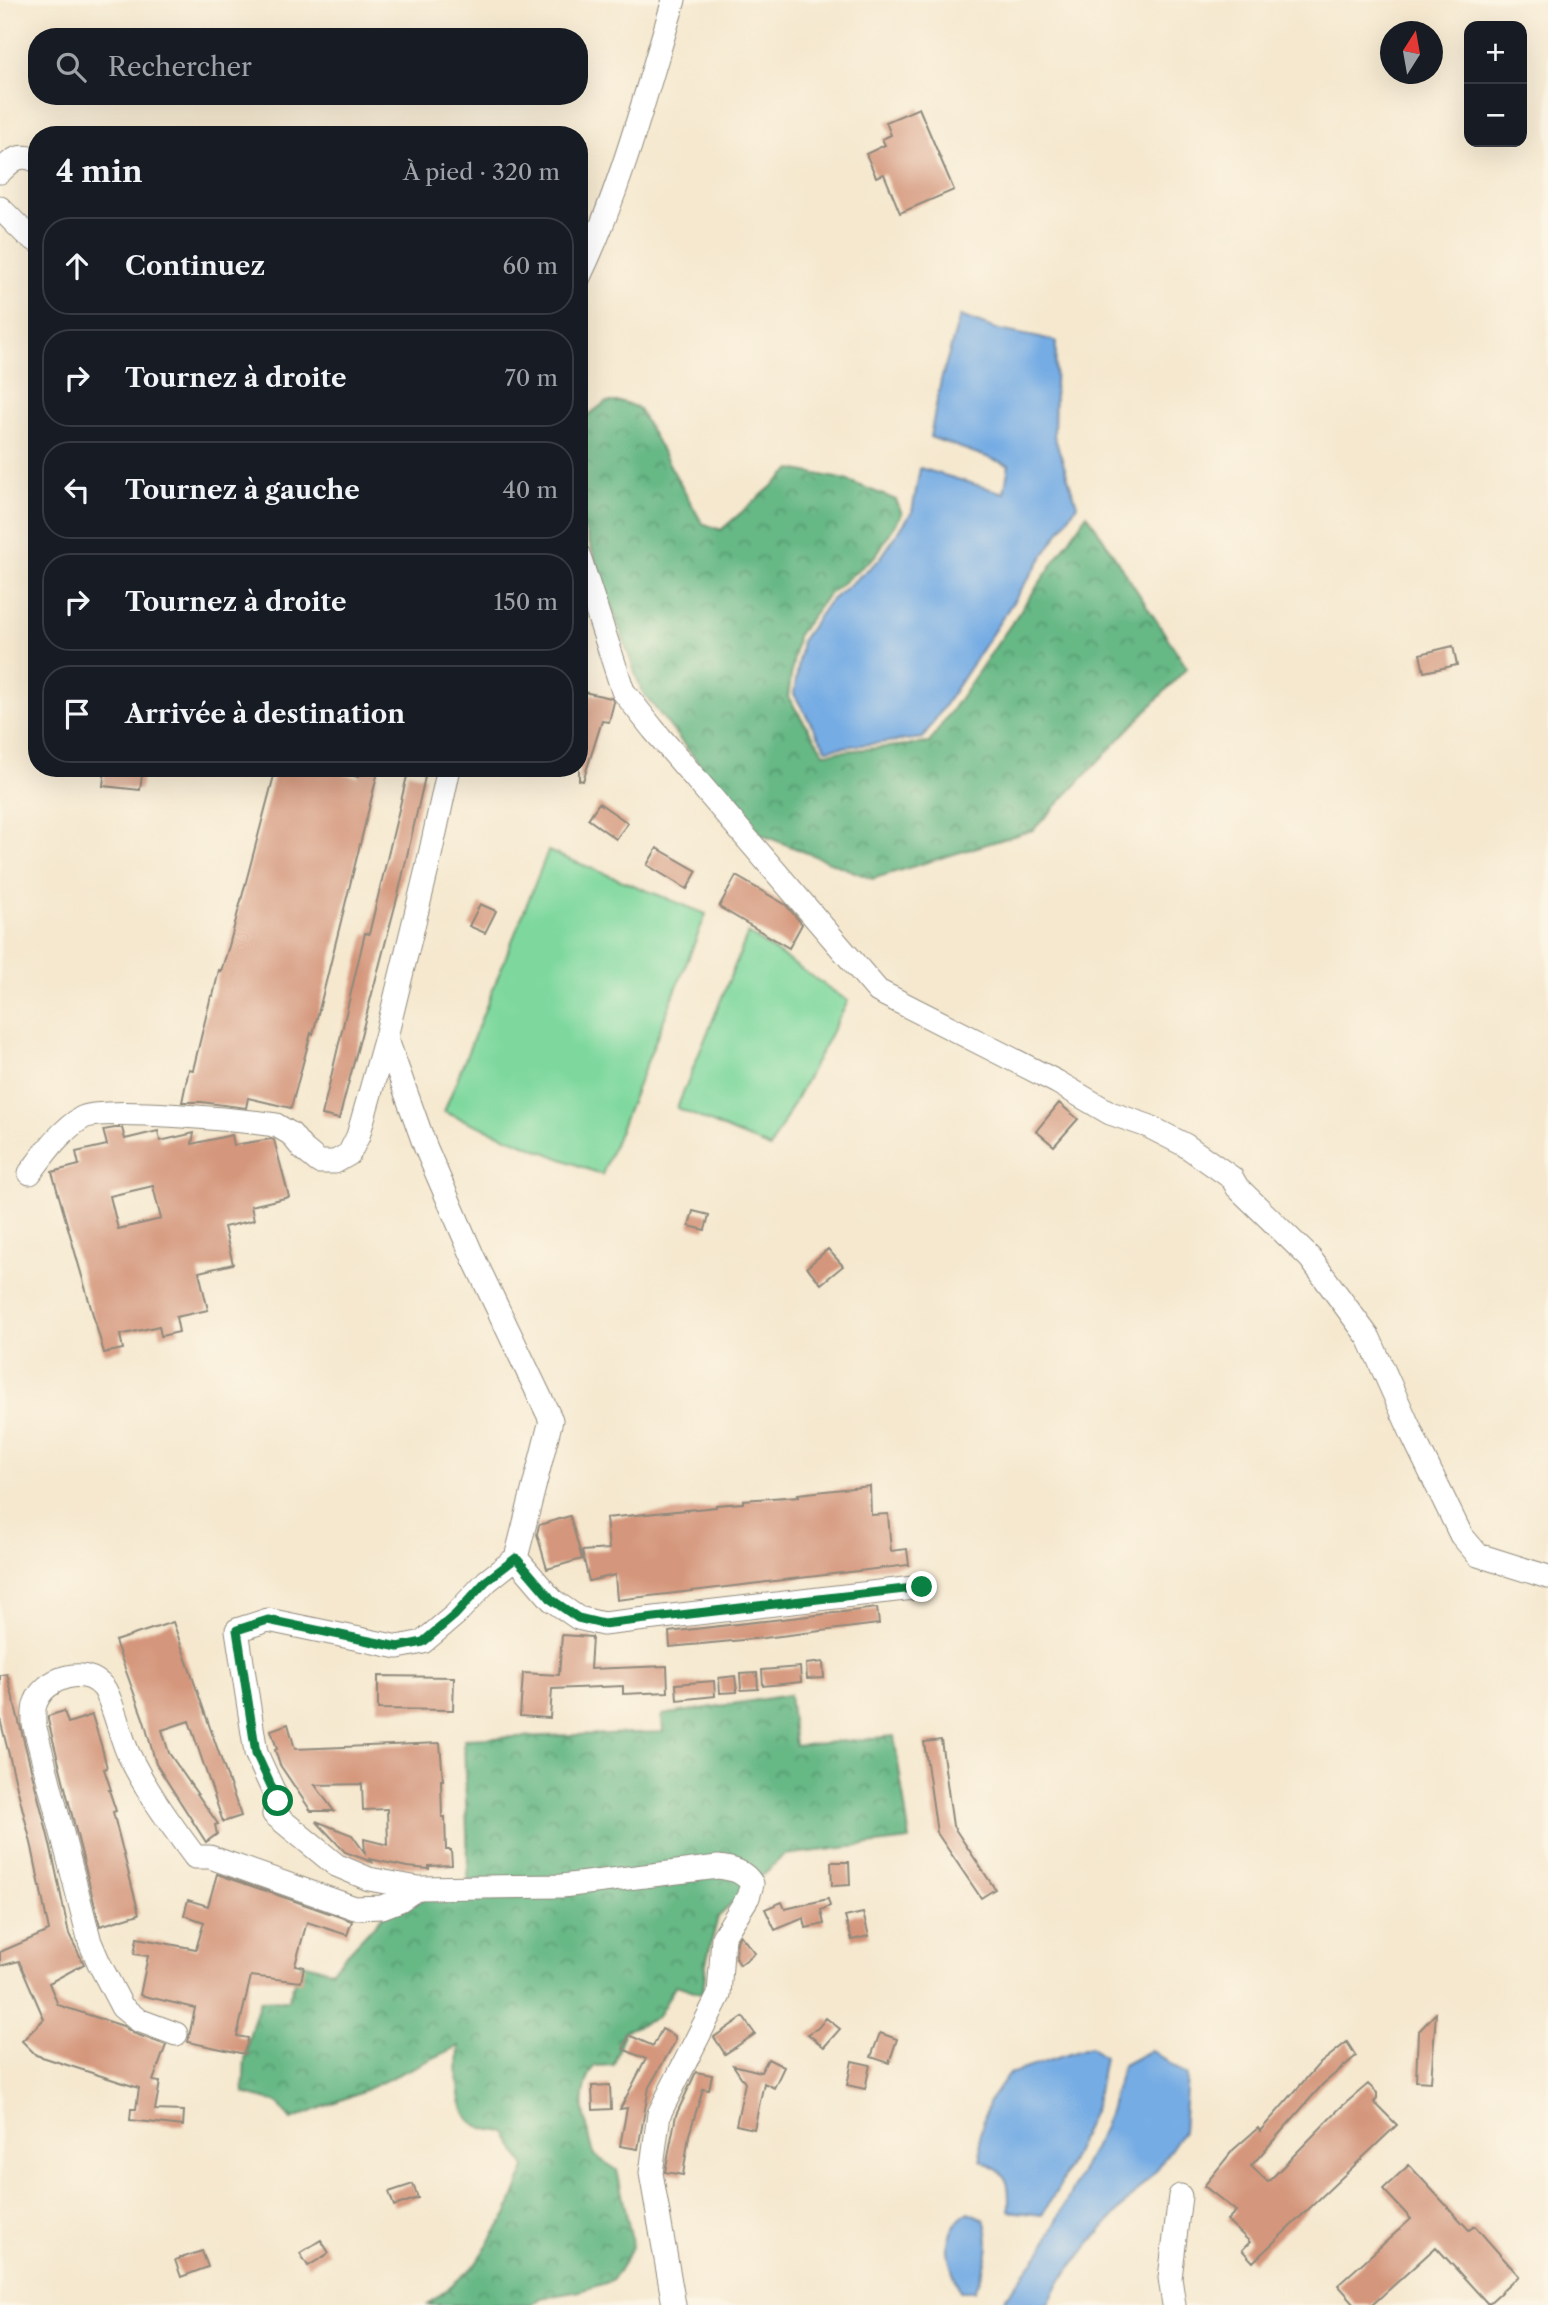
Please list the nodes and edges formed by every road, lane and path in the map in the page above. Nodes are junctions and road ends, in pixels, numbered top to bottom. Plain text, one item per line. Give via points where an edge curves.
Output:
1 (674, 0) edge
2 (28, 157) edge
3 (0, 172) edge
4 (0, 208) edge
5 (28, 235) edge
6 (588, 258) edge
7 (588, 584) edge
8 (447, 777) edge
9 (386, 1037) junction
10 (30, 1173) dead end
11 (516, 1558) junction
12 (1548, 1577) edge
13 (922, 1587) dead end
14 (418, 1888) junction
15 (176, 2034) dead end
16 (1180, 2196) dead end
17 (674, 2305) edge
18 (1174, 2305) edge

1 - 6 street
2 - 3 street via 14,158
4 - 5 street
7 - 12 street via 623,691 878,990 1110,1113 1185,1145 1232,1178 1310,1258 1368,1338 1461,1535 1478,1555
8 - 9 street
9 - 10 street via 358,1136 349,1154 335,1162 319,1162 276,1125 113,1113 84,1116 62,1133
9 - 11 street via 430,1159 551,1420
11 - 13 street via 552,1600 578,1618 603,1624
11 - 14 street via 423,1642 398,1647 268,1620 237,1630 256,1753 278,1801 274,1814 335,1865 369,1879
14 - 15 street via 382,1907 355,1908 210,1857 195,1857 147,1791 103,1687 85,1675 46,1686 35,1703 34,1724 90,1942 122,2007 138,2020
14 - 17 street via 562,1886 718,1867 747,1875 752,1884 748,1897 723,1937 719,1995 659,2114 651,2173
16 - 18 street via 1170,2278

